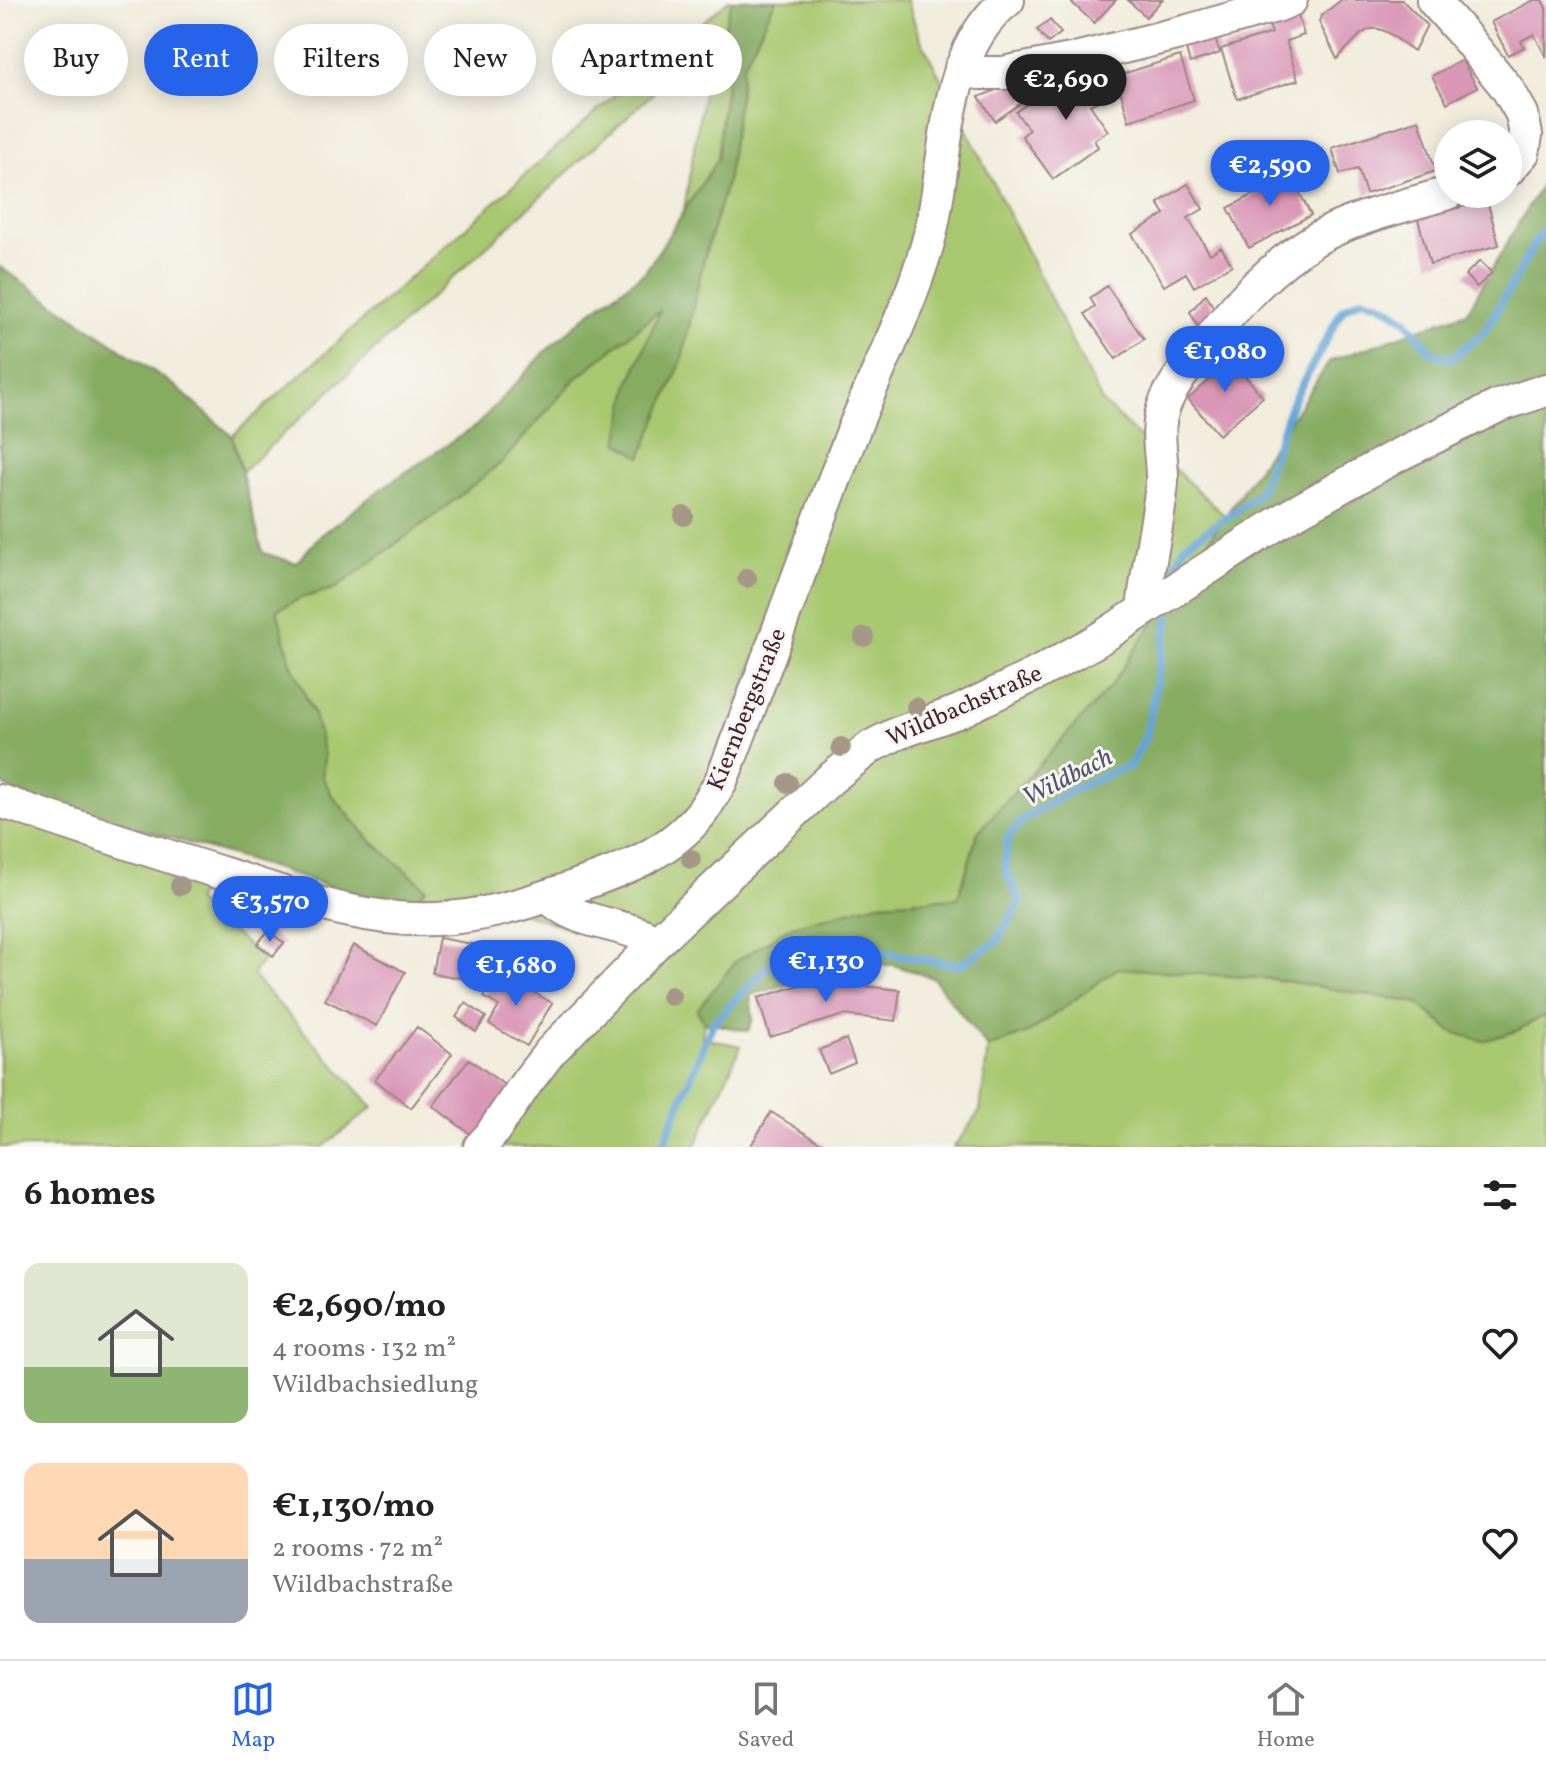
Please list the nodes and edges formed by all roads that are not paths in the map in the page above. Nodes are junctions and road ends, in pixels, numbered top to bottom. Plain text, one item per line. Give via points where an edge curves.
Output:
1 (1008, 0) edge
2 (1291, 0) edge
3 (1433, 0) edge
4 (961, 68) junction
5 (1522, 154) edge
6 (1434, 197) edge
7 (1546, 390) edge
8 (1143, 610) junction
9 (0, 801) edge
10 (548, 896) junction
11 (657, 942) junction
12 (480, 1147) edge

1 - 4 street, Kiernbergstraße via 976,37
2 - 4 street via 1071,60 1003,73
3 - 5 street via 1507,88 1522,114
4 - 10 street, Kiernbergstraße via 930,231 915,281 721,781 703,811 655,853
6 - 8 street via 1352,223 1282,262 1232,310 1189,366 1160,419 1162,479
7 - 8 street, Wildbachstraße via 1498,406 1396,456 1287,517
8 - 11 street, Wildbachstraße via 1038,673 872,746
9 - 10 street, Kiernbergstraße via 277,891 366,913 449,919
10 - 11 street via 567,912
11 - 12 street, Wildbachstraße via 550,1052

